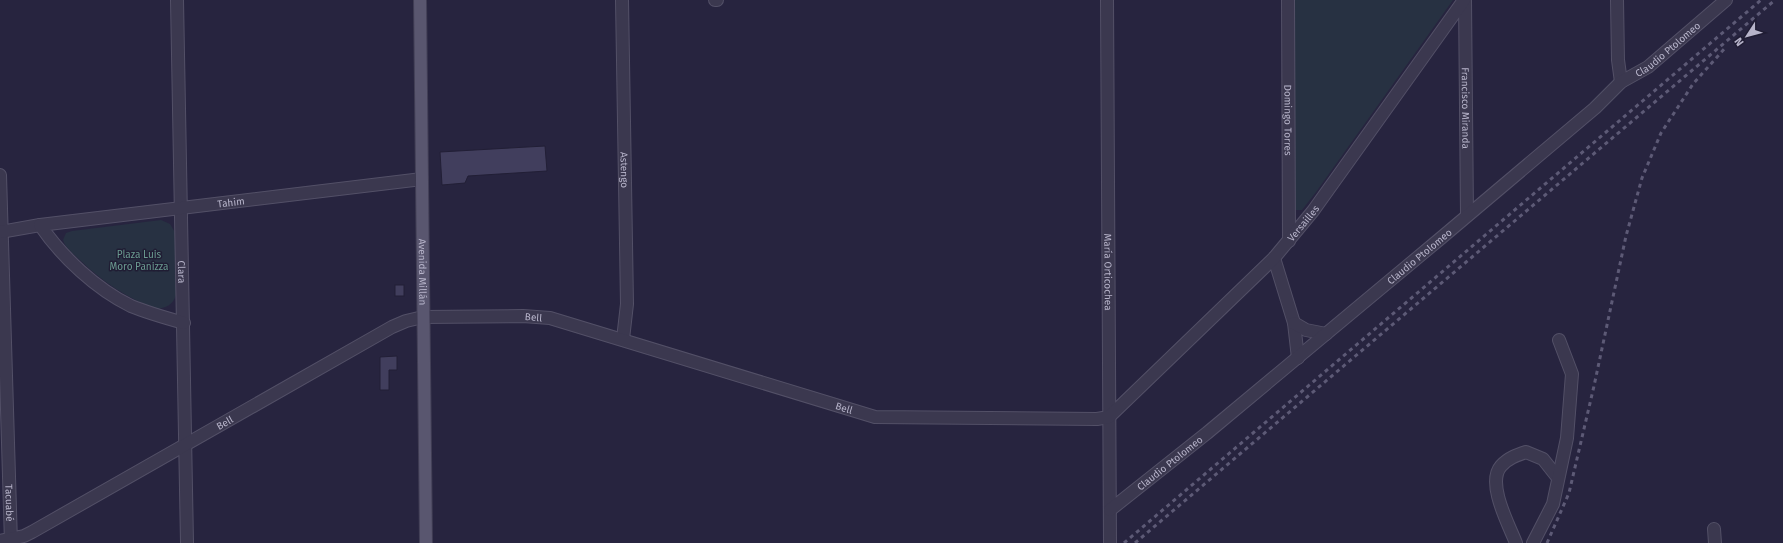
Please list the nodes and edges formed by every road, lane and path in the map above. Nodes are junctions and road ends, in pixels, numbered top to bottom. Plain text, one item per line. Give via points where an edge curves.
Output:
1 (177, 0) edge
2 (420, 0) edge
3 (622, 0) edge
4 (1107, 0) edge
5 (1288, 0) edge
6 (1465, 0) edge
7 (1617, 0) edge
8 (1726, 0) edge
9 (1621, 82) junction
10 (0, 175) edge
11 (422, 179) junction
12 (181, 207) junction
13 (1467, 215) junction
14 (40, 225) junction
15 (1, 232) edge
16 (1289, 241) junction
17 (1274, 258) junction
18 (423, 317) junction
19 (1294, 322) junction
20 (184, 323) junction
21 (1326, 334) junction
22 (623, 339) junction
23 (1559, 340) dead end
24 (1298, 358) junction
25 (1109, 417) junction
26 (186, 444) junction
27 (1558, 478) junction
28 (1110, 510) junction
29 (1714, 529) dead end
30 (7, 541) edge
31 (187, 543) edge
32 (426, 543) edge
33 (1110, 543) edge
34 (1516, 543) edge
35 (1533, 543) edge
36 (1715, 543) edge

1 - 12 street, Clara
2 - 11 main road, Avenida Millán
3 - 22 street, Astengo via 627,304
4 - 25 street, María Orticochea
5 - 16 street, Domingo Torres
6 - 13 street, Francisco Miranda
6 - 16 street, Versailles
7 - 9 street
8 - 9 street, Claudio Ptolomeo via 1648,67
9 - 13 street, Claudio Ptolomeo via 1595,108
10 - 15 street, Tacuabé
11 - 12 street, Tahim
11 - 18 main road, Avenida Millán
12 - 14 street, Tahim
12 - 20 street, Clara
13 - 21 street, Claudio Ptolomeo
14 - 15 street, Tahim
14 - 20 street via 62,251 98,284 130,305
15 - 30 street, Tacuabé
16 - 17 street, Versailles
17 - 19 street
17 - 25 street, Versailles
18 - 22 street, Bell via 538,316
18 - 26 street, Bell via 392,327
18 - 32 main road, Avenida Millán
19 - 21 street via 1306,330
19 - 24 street
20 - 26 street, Clara
21 - 24 street, Claudio Ptolomeo
22 - 25 street, Bell via 875,417
23 - 27 street via 1572,374 1566,438
24 - 28 street, Claudio Ptolomeo
25 - 28 street, María Orticochea
26 - 30 street, Bell via 32,532
26 - 31 street, Clara
27 - 34 street via 1543,460 1526,452 1511,457 1500,466 1496,480 1498,495
27 - 35 street via 1553,504
28 - 33 street, María Orticochea
29 - 36 street

